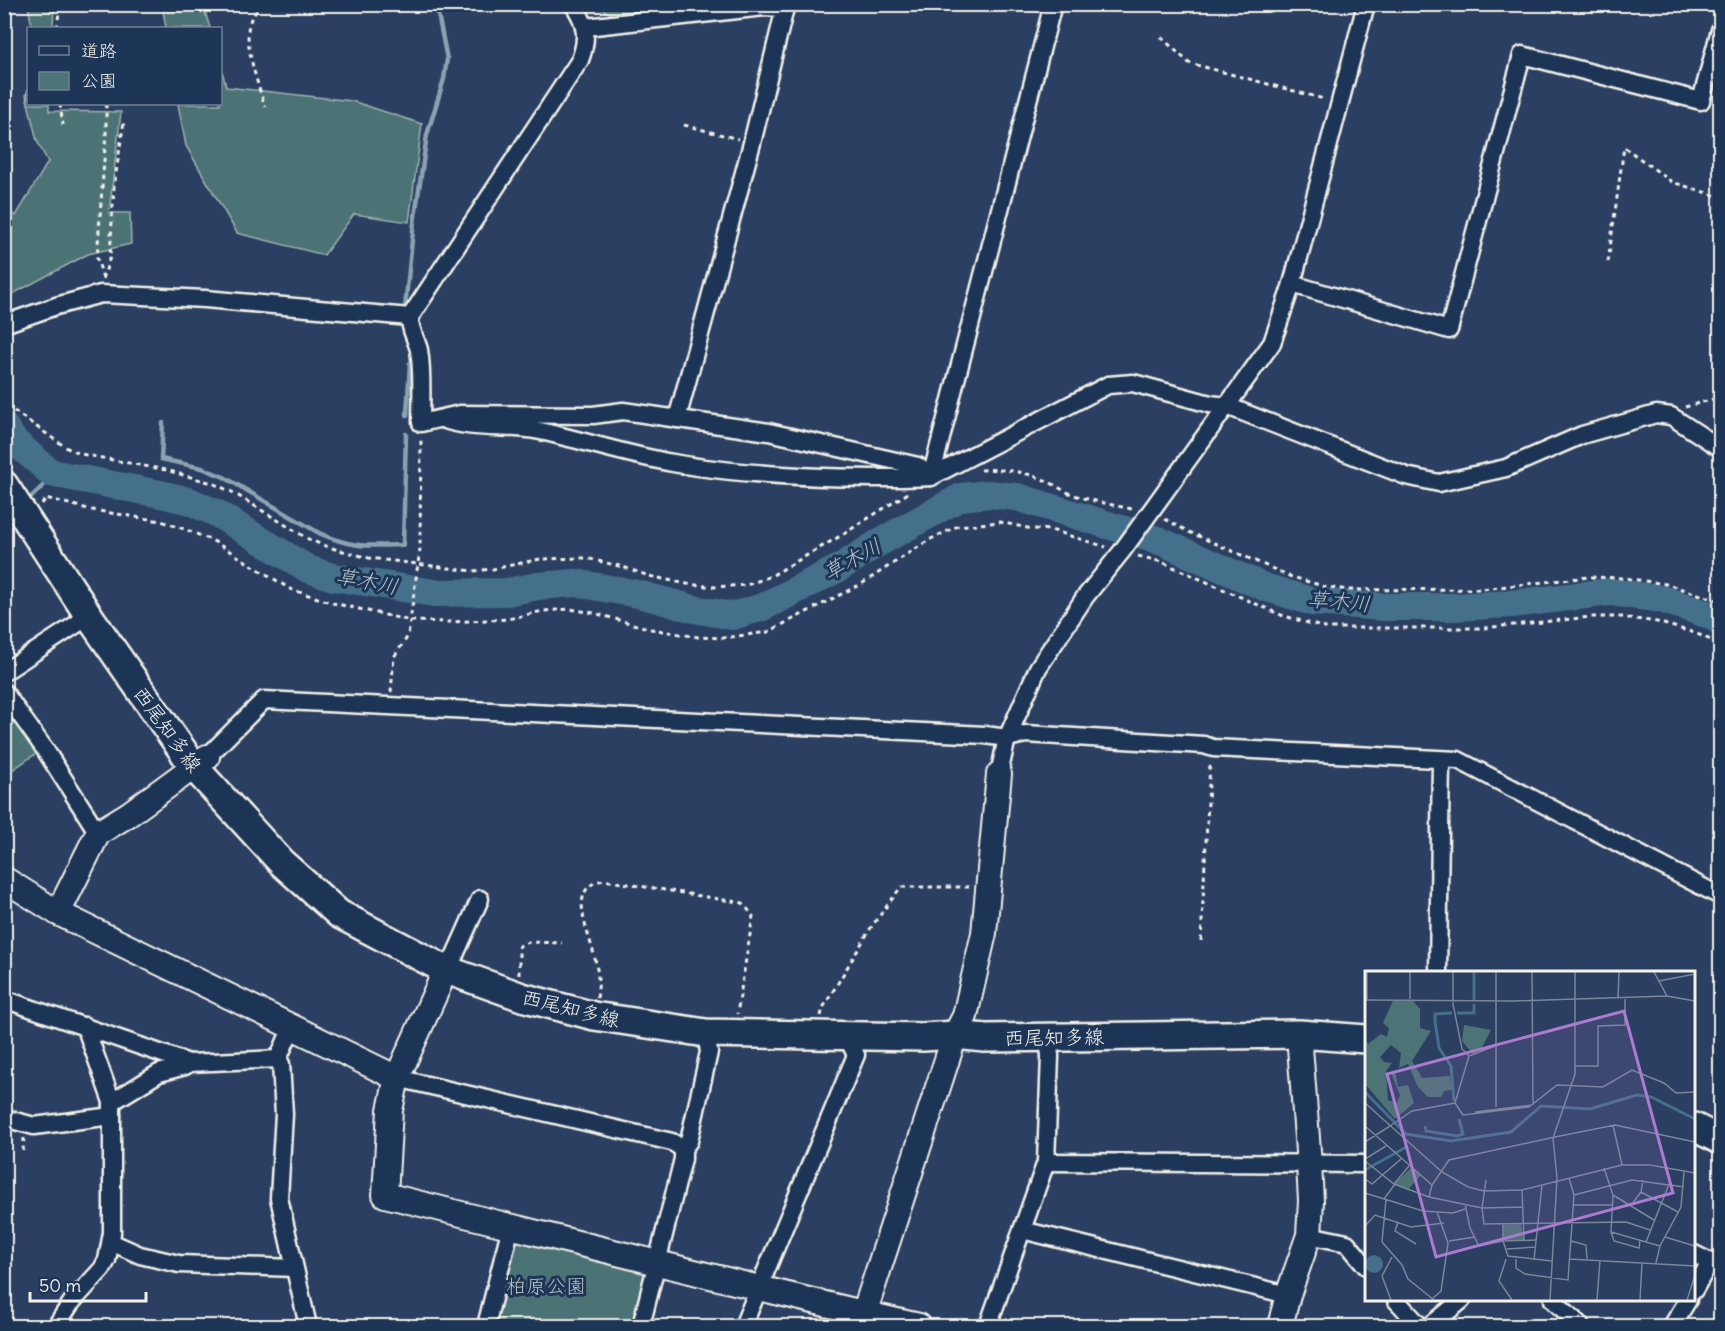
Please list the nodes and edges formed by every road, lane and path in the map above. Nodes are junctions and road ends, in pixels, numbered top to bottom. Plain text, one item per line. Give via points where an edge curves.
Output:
1 (60, 4) edge
2 (263, 4) edge
3 (573, 4) edge
4 (1053, 4) edge
5 (1366, 4) edge
6 (785, 6) edge
7 (57, 27) edge
8 (585, 27) junction
9 (1720, 30) edge
10 (1161, 37) dead end
11 (1340, 104) junction
12 (60, 105) edge
13 (106, 105) edge
14 (264, 107) dead end
15 (124, 121) dead end
16 (63, 125) dead end
17 (684, 125) dead end
18 (752, 143) junction
19 (1720, 197) edge
20 (1608, 262) dead end
21 (1292, 284) junction
22 (102, 286) junction
23 (410, 317) junction
24 (4, 324) edge
25 (1720, 397) edge
26 (1227, 406) junction
27 (14, 411) dead end
28 (1671, 416) junction
29 (678, 419) junction
30 (442, 420) junction
31 (421, 423) junction
32 (1720, 448) edge
33 (974, 471) dead end
34 (931, 477) junction
35 (22, 505) edge
36 (1147, 517) junction
37 (1125, 547) junction
38 (418, 564) junction
39 (1720, 601) edge
40 (89, 616) junction
41 (411, 621) junction
42 (1720, 644) edge
43 (4, 672) edge
44 (4, 692) edge
45 (390, 705) junction
46 (1007, 738) junction
47 (1211, 748) junction
48 (1441, 760) junction
49 (201, 762) junction
50 (999, 774) joint
51 (98, 833) junction
52 (4, 879) edge
53 (989, 886) junction
54 (1720, 896) edge
55 (480, 899) dead end
56 (58, 913) junction
57 (1201, 941) dead end
58 (562, 943) dead end
59 (444, 969) junction
60 (1438, 971) edge
61 (515, 994) junction
62 (4, 999) edge
63 (594, 1016) junction
64 (85, 1026) junction
65 (292, 1027) junction
66 (706, 1033) junction
67 (737, 1034) junction
68 (1299, 1034) junction
69 (832, 1035) junction
70 (955, 1035) junction
71 (1048, 1037) junction
72 (1365, 1039) edge
73 (278, 1059) junction
74 (189, 1063) junction
75 (397, 1078) junction
76 (112, 1109) junction
77 (4, 1118) edge
78 (1695, 1128) edge
79 (1720, 1140) edge
80 (683, 1149) junction
81 (1046, 1162) junction
82 (1310, 1164) junction
83 (1365, 1164) edge
84 (511, 1226) junction
85 (1022, 1230) junction
86 (1310, 1235) junction
87 (111, 1242) junction
88 (1695, 1254) edge
89 (658, 1262) junction
90 (1715, 1264) edge
91 (1365, 1265) edge
92 (294, 1269) junction
93 (759, 1289) junction
94 (1695, 1289) edge
95 (1288, 1295) junction
96 (1398, 1301) edge
97 (1460, 1301) edge
98 (1555, 1301) edge
99 (1687, 1301) edge
100 (862, 1320) edge
101 (56, 1326) edge
102 (308, 1326) edge
103 (486, 1326) edge
104 (641, 1326) edge
105 (743, 1326) edge
106 (919, 1326) edge
107 (988, 1326) edge
108 (1280, 1326) edge
109 (1420, 1326) edge
110 (1430, 1326) edge
111 (1581, 1326) edge
112 (1672, 1326) edge

1 - 7 path
2 - 14 path via 251,19 248,42
3 - 8 street
4 - 34 street
5 - 11 street
6 - 8 street
6 - 18 street
8 - 23 street via 580,60
9 - 21 street via 1701,101 1522,55 1449,330
10 - 11 path via 1189,63
11 - 21 street
12 - 16 path
13 - 22 path via 97,258
15 - 22 path via 114,186 110,257
17 - 18 path
18 - 29 street
19 - 20 path via 1672,182 1624,147
21 - 26 street via 1272,343
22 - 23 street
22 - 24 street
23 - 31 street via 420,364
25 - 28 path via 1681,408
26 - 28 street via 1406,476 1438,483 1506,468 1592,432 1656,414
26 - 34 street via 1132,383 1108,385
26 - 36 street
27 - 38 path via 81,454 190,476 232,492 328,548
28 - 32 street
29 - 30 street via 623,411 593,415 460,414
29 - 34 street via 769,432 867,453 918,466
30 - 31 street
30 - 34 street via 459,426 539,431 724,471 853,478
31 - 38 path
33 - 36 path via 1006,470
34 - 38 path via 842,535 771,576 747,585 687,584 586,558 540,559 473,571
35 - 40 main road, 西尾知多線
35 - 41 path via 46,498 161,521 215,542 290,589
36 - 37 street
36 - 39 path via 1161,517 1289,576 1349,590 1481,589 1588,577 1624,578 1666,584
37 - 41 path via 1000,522 958,526 792,621 750,636 698,637 570,609 508,619
37 - 42 path via 1281,615 1325,628 1483,628 1621,617 1667,625
37 - 46 street via 1084,597 1038,668
38 - 41 path
40 - 43 street
40 - 49 main road, 西尾知多線 via 146,700
41 - 45 path via 408,636 394,657
44 - 51 street
45 - 46 street
45 - 49 street via 264,700
46 - 47 street via 1026,734
46 - 50 street
47 - 48 street
47 - 57 path
48 - 54 street via 1458,760
48 - 60 street
49 - 51 street
49 - 59 main road, 西尾知多線 via 282,863 339,914
50 - 53 street
51 - 56 street
52 - 56 street
53 - 69 path via 901,887 872,926 823,1008
53 - 70 street via 984,933 965,1016
55 - 59 street via 454,957
56 - 65 street
58 - 61 path via 529,942 519,946 519,983
59 - 61 main road, 西尾知多線
59 - 75 street
61 - 63 main road, 西尾知多線
62 - 64 street
63 - 66 main road, 西尾知多線
63 - 67 path via 598,971 582,915 583,900 593,881 604,880 743,903 749,908 753,916
64 - 74 street
64 - 76 street
65 - 73 street
65 - 75 street
66 - 67 main road, 西尾知多線
66 - 80 street via 709,1052 689,1141
67 - 69 main road, 西尾知多線
68 - 71 main road, 西尾知多線
68 - 72 main road, 西尾知多線
68 - 82 street
69 - 70 main road, 西尾知多線
69 - 93 street via 856,1055
70 - 71 main road, 西尾知多線
70 - 100 street
71 - 81 street
73 - 74 street
73 - 92 street via 284,1114 279,1198
74 - 76 street via 159,1073
75 - 80 street via 672,1142
75 - 84 street via 390,1110 385,1195
76 - 77 street via 34,1126
76 - 87 street
78 - 79 main road
80 - 89 street
81 - 82 street
81 - 85 street
82 - 83 street
82 - 86 street
84 - 89 street
84 - 103 street
85 - 95 street
85 - 107 street
86 - 91 street via 1347,1244
86 - 95 street
87 - 92 street via 140,1255 179,1264
87 - 101 street via 102,1269
88 - 90 street
89 - 93 street
89 - 104 street
90 - 94 street
92 - 102 street
93 - 100 street
93 - 105 street
95 - 108 street
96 - 109 street
97 - 110 street
98 - 111 street
99 - 112 street
100 - 106 street

